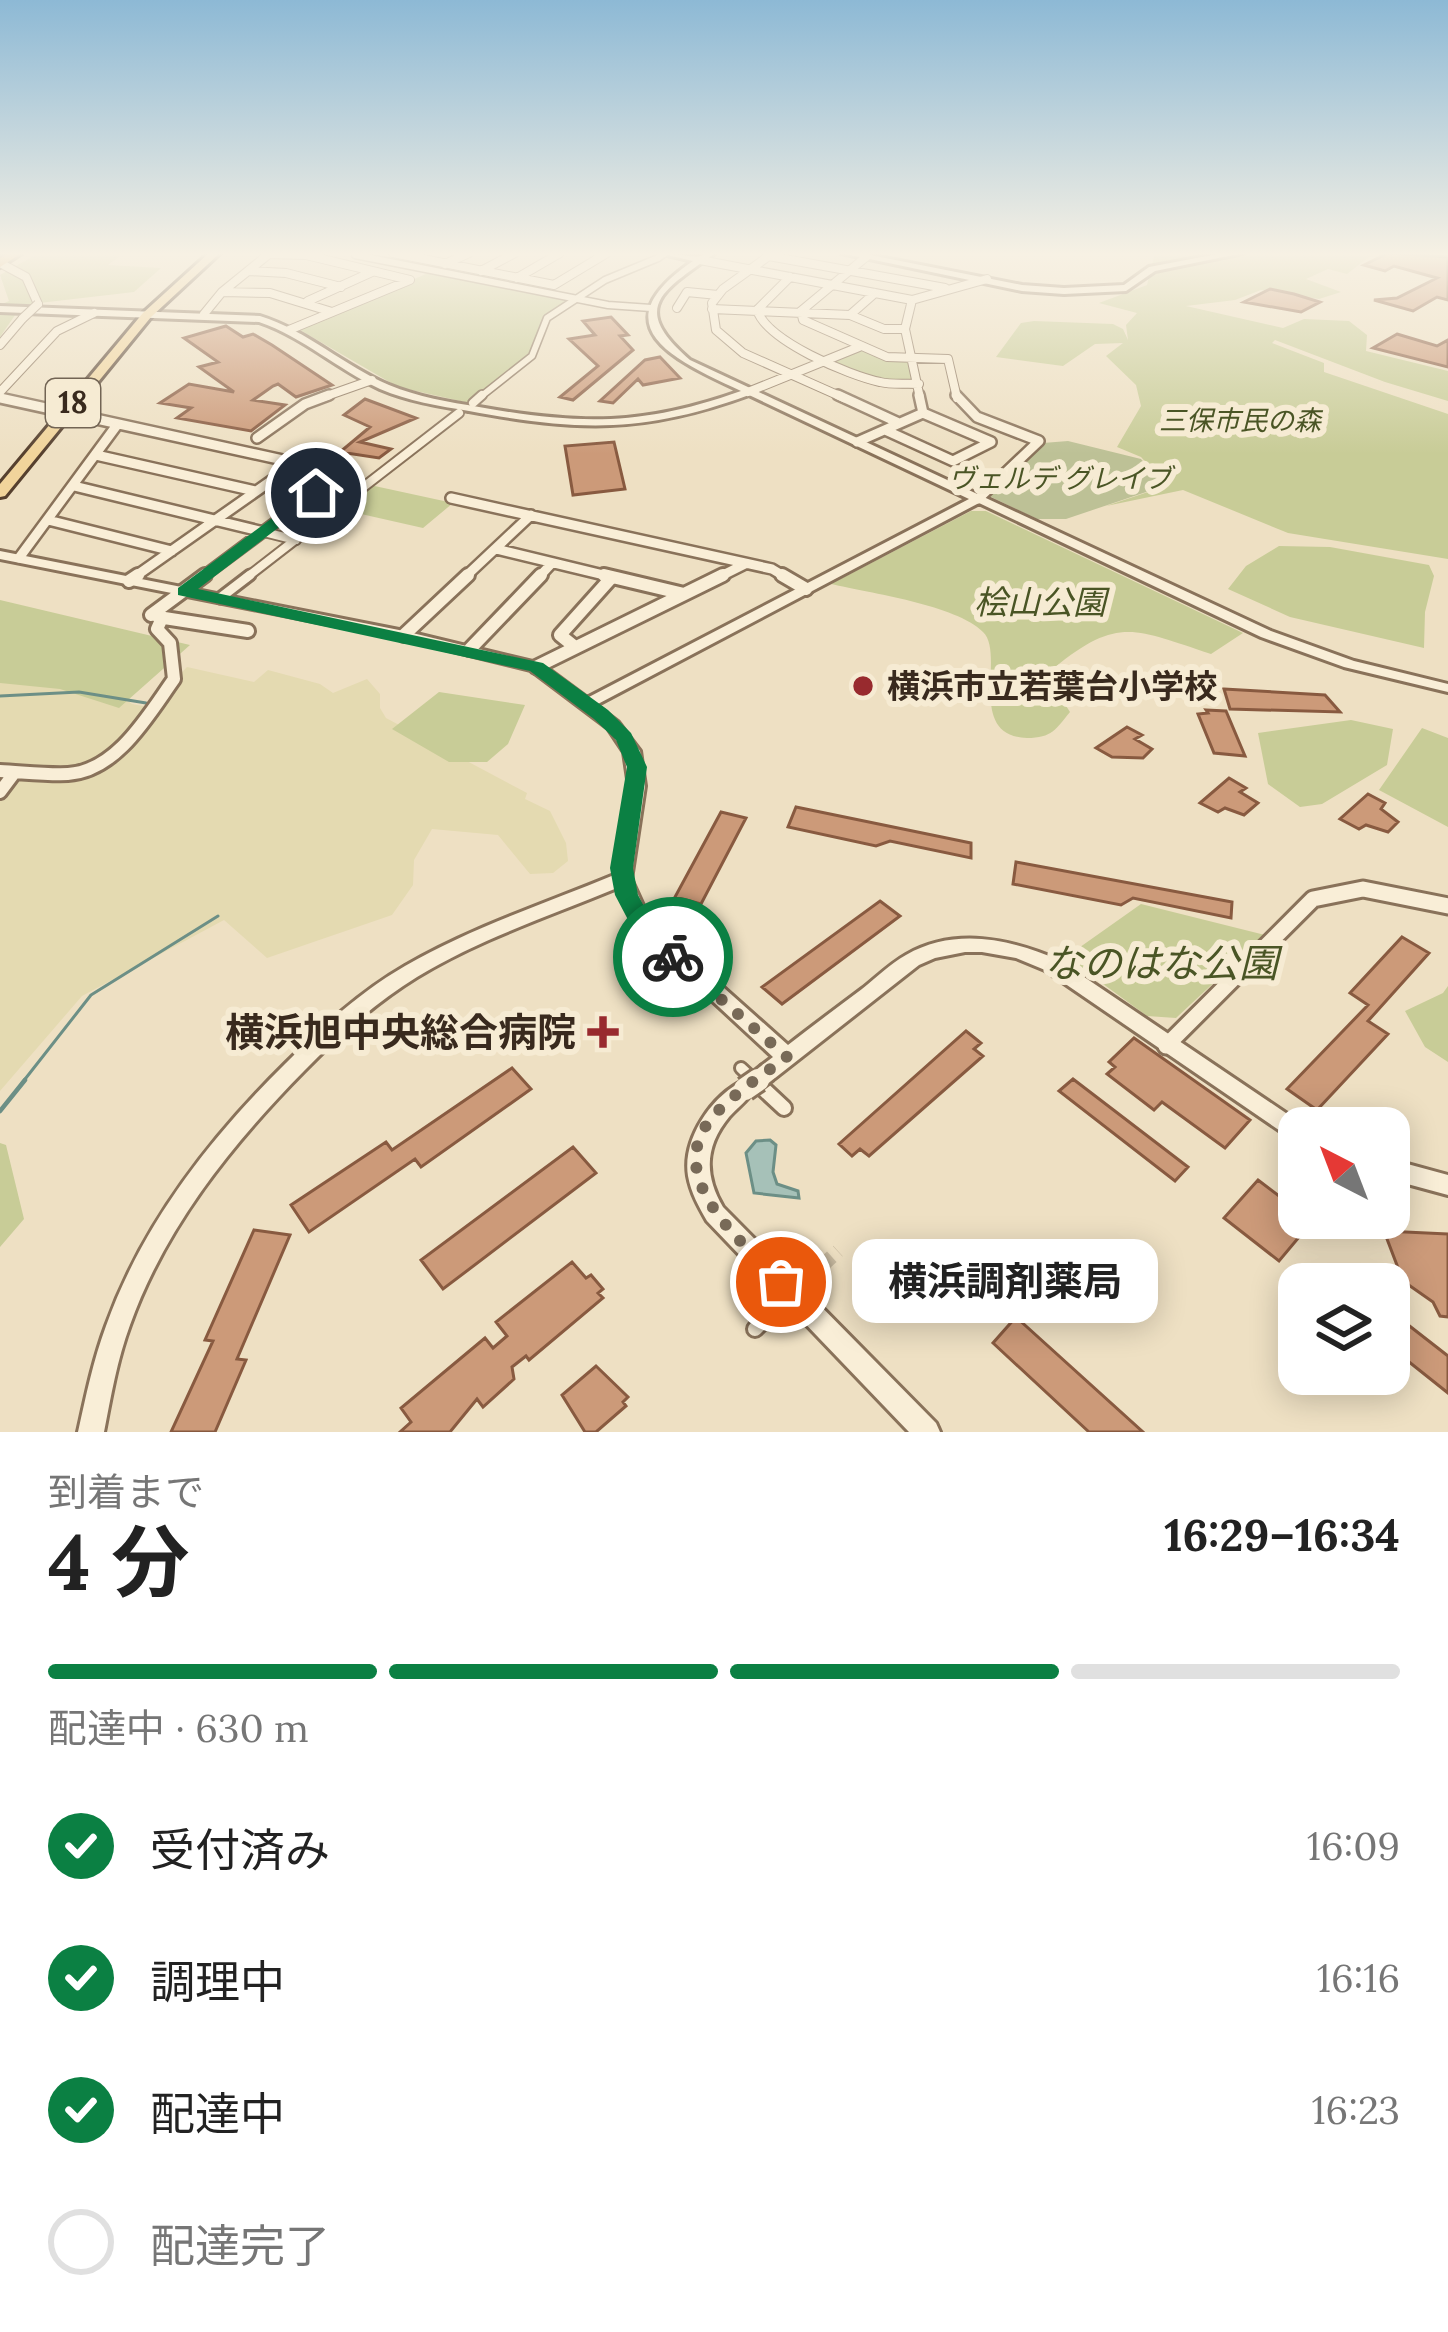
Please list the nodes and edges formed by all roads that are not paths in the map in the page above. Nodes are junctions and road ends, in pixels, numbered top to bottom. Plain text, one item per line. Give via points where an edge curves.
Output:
1 (21, 320) edge
2 (80, 320) edge
3 (137, 320) edge
4 (258, 320) edge
5 (315, 320) edge
6 (546, 320) edge
7 (652, 320) edge
8 (714, 320) edge
9 (762, 320) edge
10 (803, 320) edge
11 (863, 320) edge
12 (907, 320) edge
13 (905, 329) junction
14 (289, 330) junction
15 (0, 345) edge
16 (860, 346) junction
17 (915, 358) junction
18 (825, 360) junction
19 (790, 374) junction
20 (372, 380) junction
21 (919, 384) junction
22 (748, 392) junction
23 (0, 395) edge
24 (472, 403) dead end
25 (60, 411) junction
26 (459, 413) dead end
27 (923, 413) junction
28 (899, 423) junction
29 (118, 425) junction
30 (885, 430) junction
31 (257, 438) dead end
32 (857, 442) junction
33 (96, 454) junction
34 (295, 464) junction
35 (0, 476) edge
36 (74, 486) junction
37 (255, 491) junction
38 (0, 493) edge
39 (451, 498) dead end
40 (978, 499) junction
41 (530, 515) junction
42 (48, 520) junction
43 (215, 520) junction
44 (264, 532) junction
45 (296, 539) junction
46 (496, 549) junction
47 (172, 550) junction
48 (0, 555) edge
49 (19, 558) junction
50 (552, 563) junction
51 (745, 564) junction
52 (612, 577) junction
53 (129, 580) junction
54 (806, 590) junction
55 (184, 591) junction
56 (684, 594) junction
57 (220, 598) junction
58 (162, 618) junction
59 (248, 631) dead end
60 (404, 635) junction
61 (574, 647) junction
62 (470, 649) junction
63 (536, 667) junction
64 (1448, 688) edge
65 (587, 704) junction
66 (8, 771) edge
67 (0, 792) edge
68 (613, 883) junction
69 (1448, 906) edge
70 (1166, 1046) junction
71 (787, 1057) junction
72 (743, 1079) junction
73 (784, 1108) dead end
74 (1278, 1118) edge
75 (1410, 1174) edge
76 (1448, 1185) edge
77 (773, 1311) tunnel mouth
78 (755, 1329) dead end
79 (918, 1429) edge
80 (92, 1432) edge

1 - 15 street, bridge
2 - 23 street via 57,331
3 - 25 main road, 18
4 - 14 street
5 - 14 street
6 - 24 street via 532,356
7 - 22 street via 687,362
8 - 19 street via 731,345
9 - 18 street via 769,333
10 - 16 street
11 - 13 street
12 - 13 street
13 - 17 street
14 - 20 street
16 - 17 street
16 - 18 street
17 - 21 street
17 - 40 street via 948,359 951,393 965,411 1039,441
18 - 19 street
18 - 21 street via 879,382
19 - 22 street
19 - 28 street
20 - 22 street via 450,405 581,427 662,421
20 - 31 street via 305,404
21 - 27 street
22 - 32 street
23 - 25 street
25 - 29 street
25 - 35 main road, 18
25 - 38 main road, 18
26 - 45 street
27 - 28 street
27 - 30 street via 991,442 953,460
28 - 30 street
29 - 33 street
29 - 34 street
30 - 32 street
32 - 40 street
33 - 36 street
33 - 37 street
34 - 37 street
34 - 44 street via 342,473
36 - 42 street
36 - 43 street
37 - 43 street
39 - 41 street
40 - 54 street
40 - 64 street via 1294,646
41 - 46 street
41 - 51 street
42 - 47 street
42 - 49 street
43 - 44 street
43 - 47 street
44 - 45 street
44 - 55 street
45 - 57 street
46 - 50 street
46 - 60 street
47 - 53 street
48 - 49 street
49 - 53 street
50 - 52 street
50 - 62 street
51 - 54 street
51 - 56 street
52 - 56 street
52 - 61 street via 560,635
53 - 55 street
54 - 65 street
55 - 57 street
55 - 58 street via 151,615
56 - 61 street
57 - 60 street
58 - 59 street
58 - 66 street via 157,629 170,644 174,679 130,740 74,774
60 - 62 street
61 - 63 street
62 - 63 street
63 - 65 street
65 - 68 street via 624,738 637,767
66 - 67 street
68 - 71 street via 651,936
68 - 80 street via 440,956 381,991 229,1133 130,1295 104,1365
69 - 70 street via 1366,889 1329,891
70 - 71 street via 1052,965 1010,947 965,944 912,960
70 - 74 street
71 - 72 street, bridge
72 - 73 street
72 - 79 street via 705,1127 697,1159 701,1192
75 - 76 street
77 - 78 street

